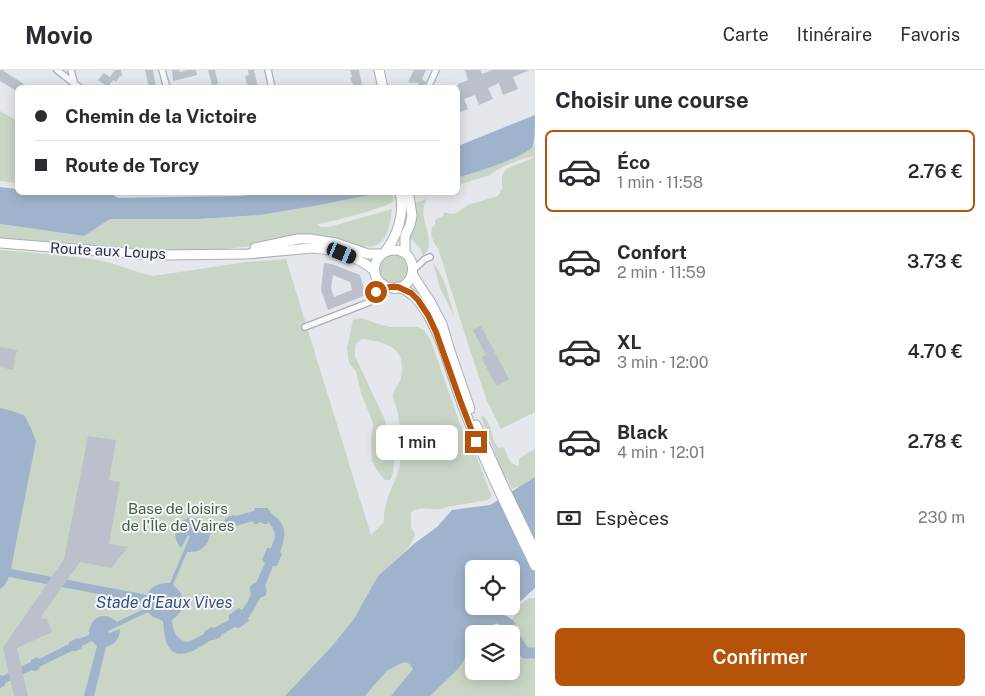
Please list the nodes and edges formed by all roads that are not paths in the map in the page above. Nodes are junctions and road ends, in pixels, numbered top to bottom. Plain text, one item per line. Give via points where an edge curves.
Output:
1 (70, 70) edge
2 (162, 70) edge
3 (268, 70) edge
4 (379, 70) edge
5 (436, 70) edge
6 (59, 71) edge
7 (74, 82) junction
8 (77, 85) edge
9 (165, 85) edge
10 (271, 85) edge
11 (382, 85) edge
12 (429, 85) edge
13 (403, 195) edge
14 (405, 195) edge
15 (0, 243) edge
16 (384, 253) junction
17 (217, 254) junction
18 (407, 256) junction
19 (412, 272) junction
20 (376, 275) junction
21 (394, 287) junction
22 (373, 299) junction
23 (305, 327) dead end
24 (499, 485) junction
25 (535, 551) edge
26 (535, 566) edge

1 - 6 street
1 - 7 street
2 - 9 street
3 - 10 street
4 - 11 main road
5 - 12 street
6 - 7 street
7 - 8 street
13 - 16 main road via 401,217 392,242
14 - 18 main road via 410,202 412,216 405,236
15 - 17 main road, Route aux Loups via 139,254
16 - 17 main road via 368,254 336,243 310,239
16 - 18 main road via 395,250
16 - 20 main road via 376,262
17 - 20 main road via 322,248 360,260
18 - 19 main road
18 - 19 street via 427,258
19 - 21 main road via 406,284
19 - 24 main road via 442,324 470,411
20 - 21 main road via 383,284
20 - 22 street
21 - 22 street
21 - 24 main road via 414,295 432,323 473,434
22 - 23 street
24 - 25 main road
24 - 26 main road

